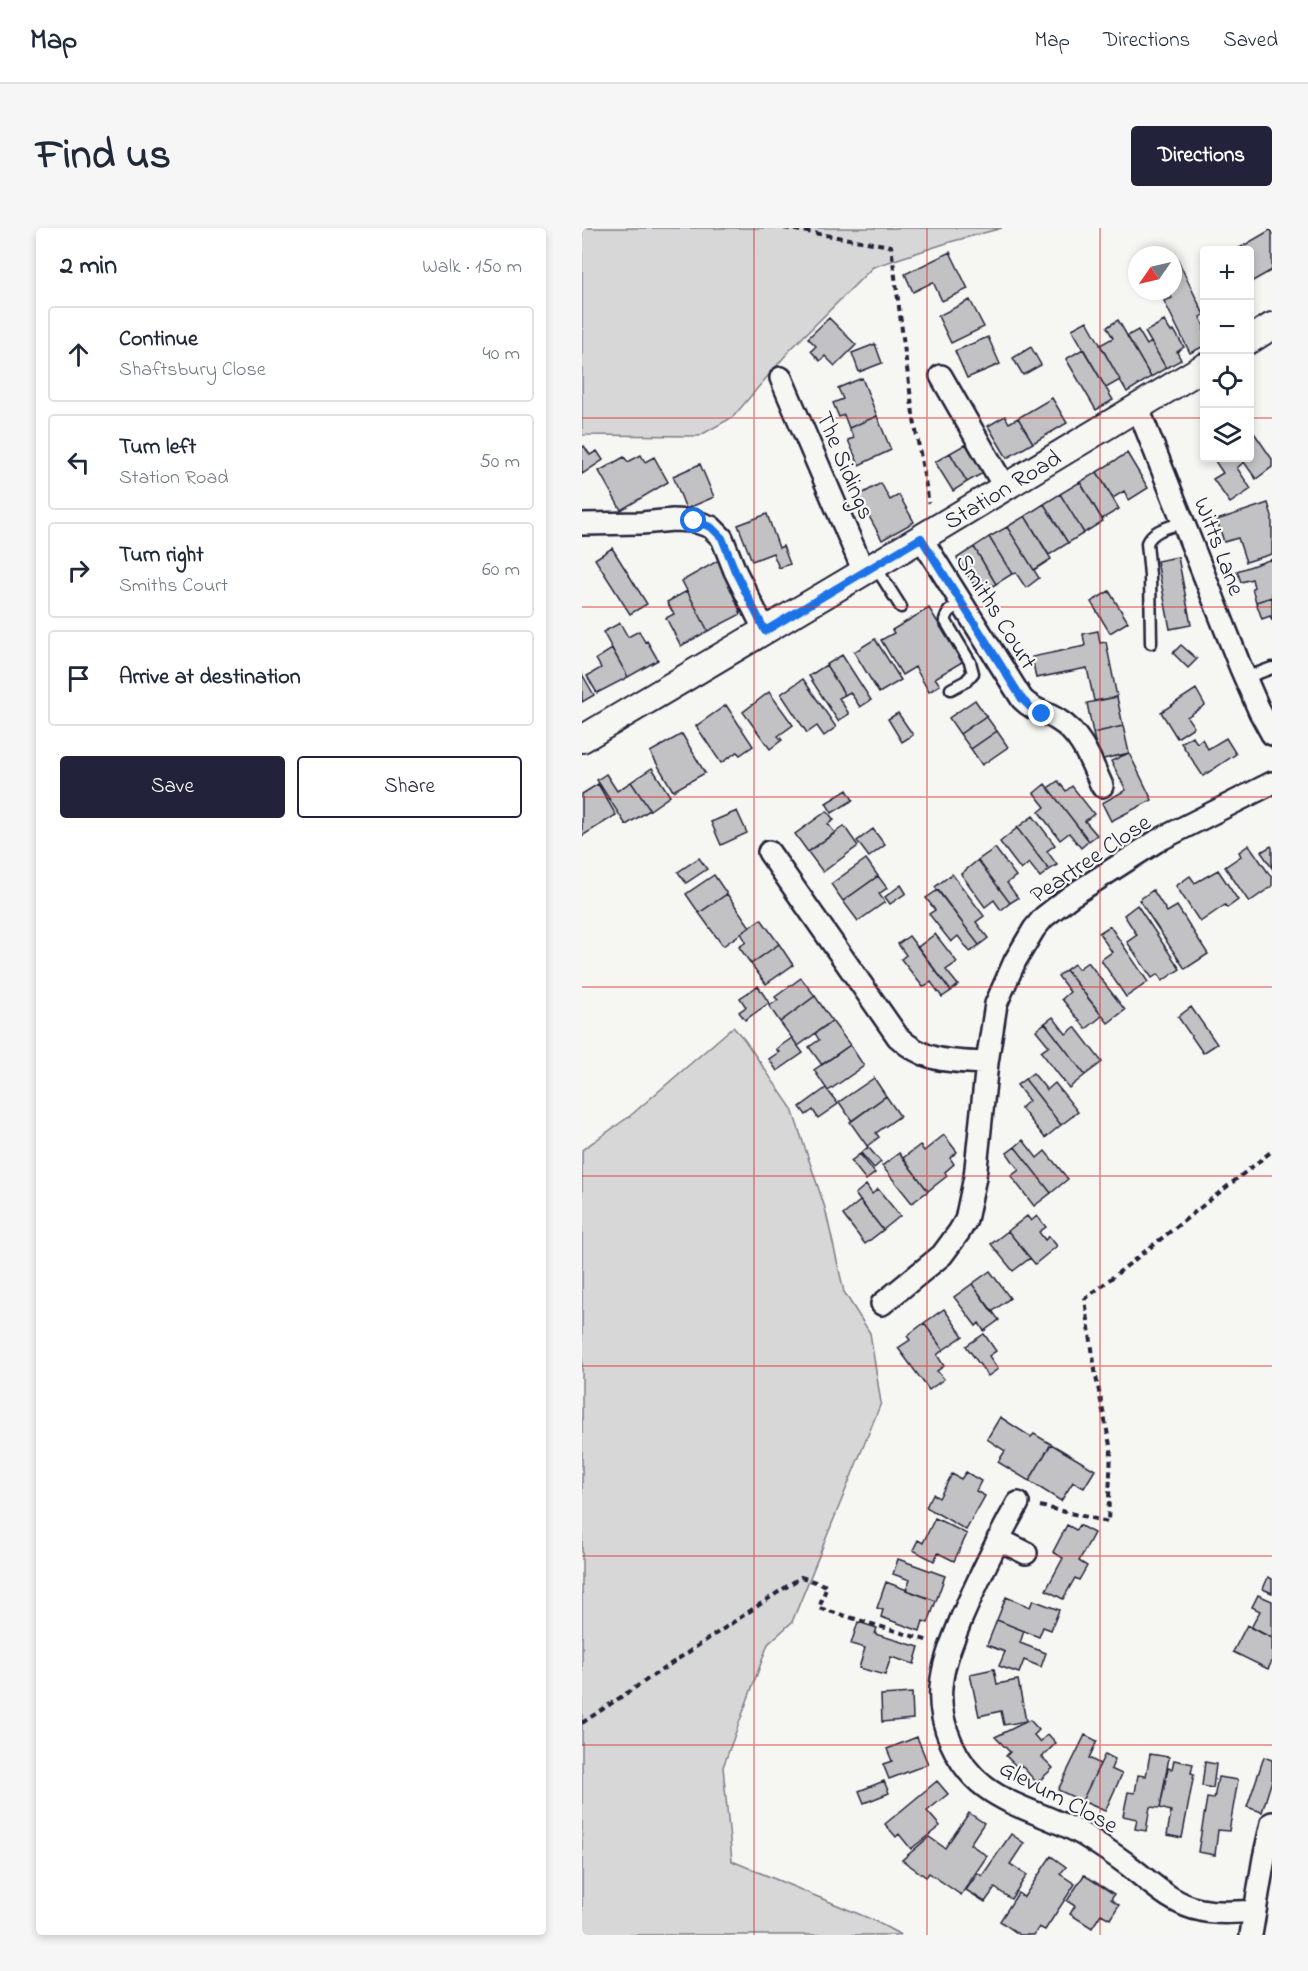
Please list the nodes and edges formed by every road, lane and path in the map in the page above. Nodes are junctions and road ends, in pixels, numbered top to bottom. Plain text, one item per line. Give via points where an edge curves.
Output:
1 (784, 228) edge
2 (1272, 326) edge
3 (1254, 337) edge
4 (1200, 369) edge
5 (941, 376) dead end
6 (782, 378) dead end
7 (1138, 408) junction
8 (1005, 488) junction
9 (1184, 522) junction
10 (582, 524) edge
11 (927, 534) junction
12 (869, 569) junction
13 (961, 603) junction
14 (901, 607) dead end
15 (765, 631) junction
16 (1151, 643) dead end
17 (1272, 668) edge
18 (1245, 678) junction
19 (951, 689) dead end
20 (1272, 734) edge
21 (582, 739) edge
22 (1272, 783) edge
23 (1101, 786) dead end
24 (769, 852) dead end
25 (987, 1063) junction
26 (1272, 1151) edge
27 (882, 1305) dead end
28 (1018, 1503) joint
29 (998, 1539) junction
30 (1026, 1553) dead end
31 (950, 1647) junction
32 (582, 1723) edge
33 (1272, 1822) edge
34 (1255, 1911) junction
35 (1251, 1935) edge

1 - 11 path via 891,246
2 - 3 street
4 - 7 street, Station Road
5 - 8 street
6 - 12 street, The Sidings
7 - 8 street, Station Road
7 - 9 street, Witts Lane
8 - 11 street, Station Road
9 - 16 lane via 1157,531 1147,543
9 - 18 street, Witts Lane
10 - 15 street via 673,519 711,527 722,538
11 - 12 street, Station Road
11 - 13 street, Smiths Court
12 - 14 lane
12 - 15 street, Station Road
13 - 19 lane via 949,611 945,620 973,673
13 - 23 street, Smiths Court via 1022,699 1070,729 1083,746
15 - 21 street, Station Road
17 - 18 lane
18 - 20 street, Witts Lane
22 - 25 street, Peartree Close via 1157,841 1044,917 1020,952 996,1004
24 - 25 street via 898,1037 931,1058
25 - 27 street, Peartree Close via 975,1177 966,1220 942,1255
26 - 28 path via 1085,1299 1111,1450 1108,1522
28 - 29 street, Glevum Close
29 - 30 street
29 - 31 street, Glevum Close
31 - 32 path via 819,1608 827,1586 801,1577
31 - 34 street, Glevum Close via 941,1686 942,1710 953,1748 975,1779 1004,1799 1083,1834 1188,1906 1213,1912
33 - 34 street
34 - 35 street

